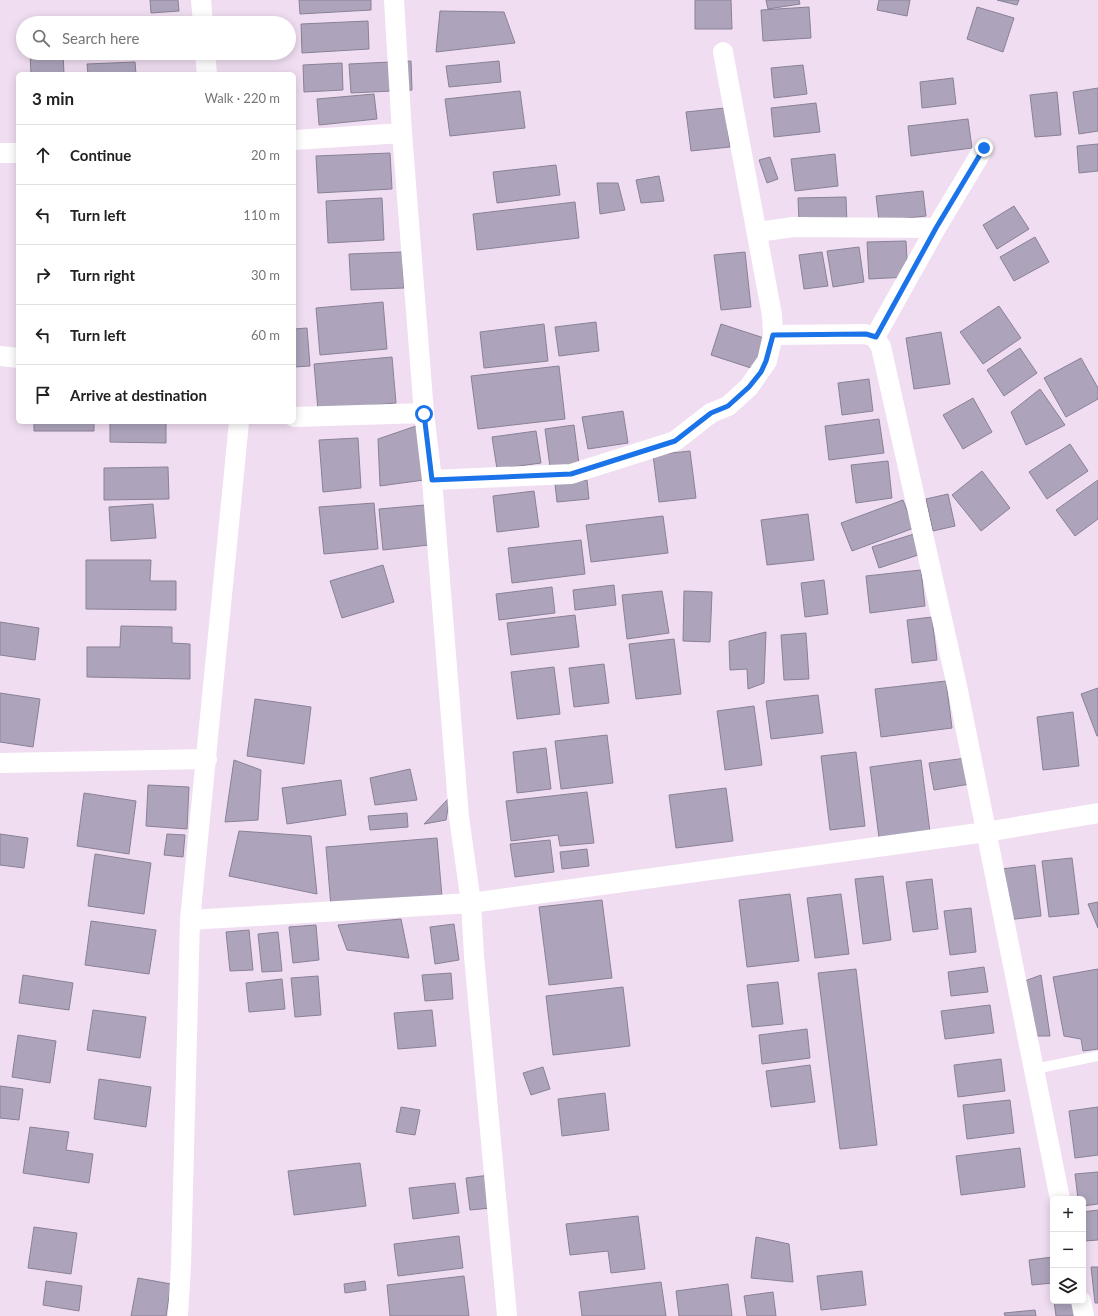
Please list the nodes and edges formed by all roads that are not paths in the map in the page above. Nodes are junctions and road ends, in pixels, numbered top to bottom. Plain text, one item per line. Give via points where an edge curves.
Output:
1 (201, 0) edge
2 (394, 0) edge
3 (202, 16) edge
4 (723, 52) dead end
5 (206, 60) edge
6 (207, 72) edge
7 (402, 133) junction
8 (296, 140) edge
9 (984, 148) dead end
10 (0, 153) edge
11 (16, 153) edge
12 (936, 228) junction
13 (757, 232) junction
14 (773, 335) junction
15 (876, 337) junction
16 (0, 356) edge
17 (16, 358) edge
18 (424, 414) junction
19 (296, 417) edge
20 (239, 424) edge
21 (432, 480) junction
22 (207, 760) junction
23 (0, 763) edge
24 (1098, 812) edge
25 (986, 832) junction
26 (471, 903) junction
27 (190, 920) junction
28 (1098, 1056) edge
29 (1035, 1069) junction
30 (1059, 1196) edge
31 (1082, 1304) edge
32 (178, 1316) edge
33 (507, 1316) edge
34 (1084, 1316) edge

1 - 3 street
2 - 7 street
4 - 13 street
5 - 6 street
7 - 8 street
7 - 18 street
9 - 12 street
10 - 11 street
12 - 13 street via 794,227
12 - 15 street
13 - 14 street via 772,315
14 - 15 street via 866,334
14 - 21 street via 761,372 749,387 728,406 711,413 675,441 571,474
15 - 25 street via 881,347 952,663
16 - 17 street
18 - 19 street
18 - 21 street
20 - 22 street
21 - 26 street via 459,817
22 - 23 street
22 - 27 street
24 - 25 street
25 - 26 street
25 - 29 street
26 - 27 street
26 - 33 street
27 - 32 street
28 - 29 lane
29 - 30 street
31 - 34 street

